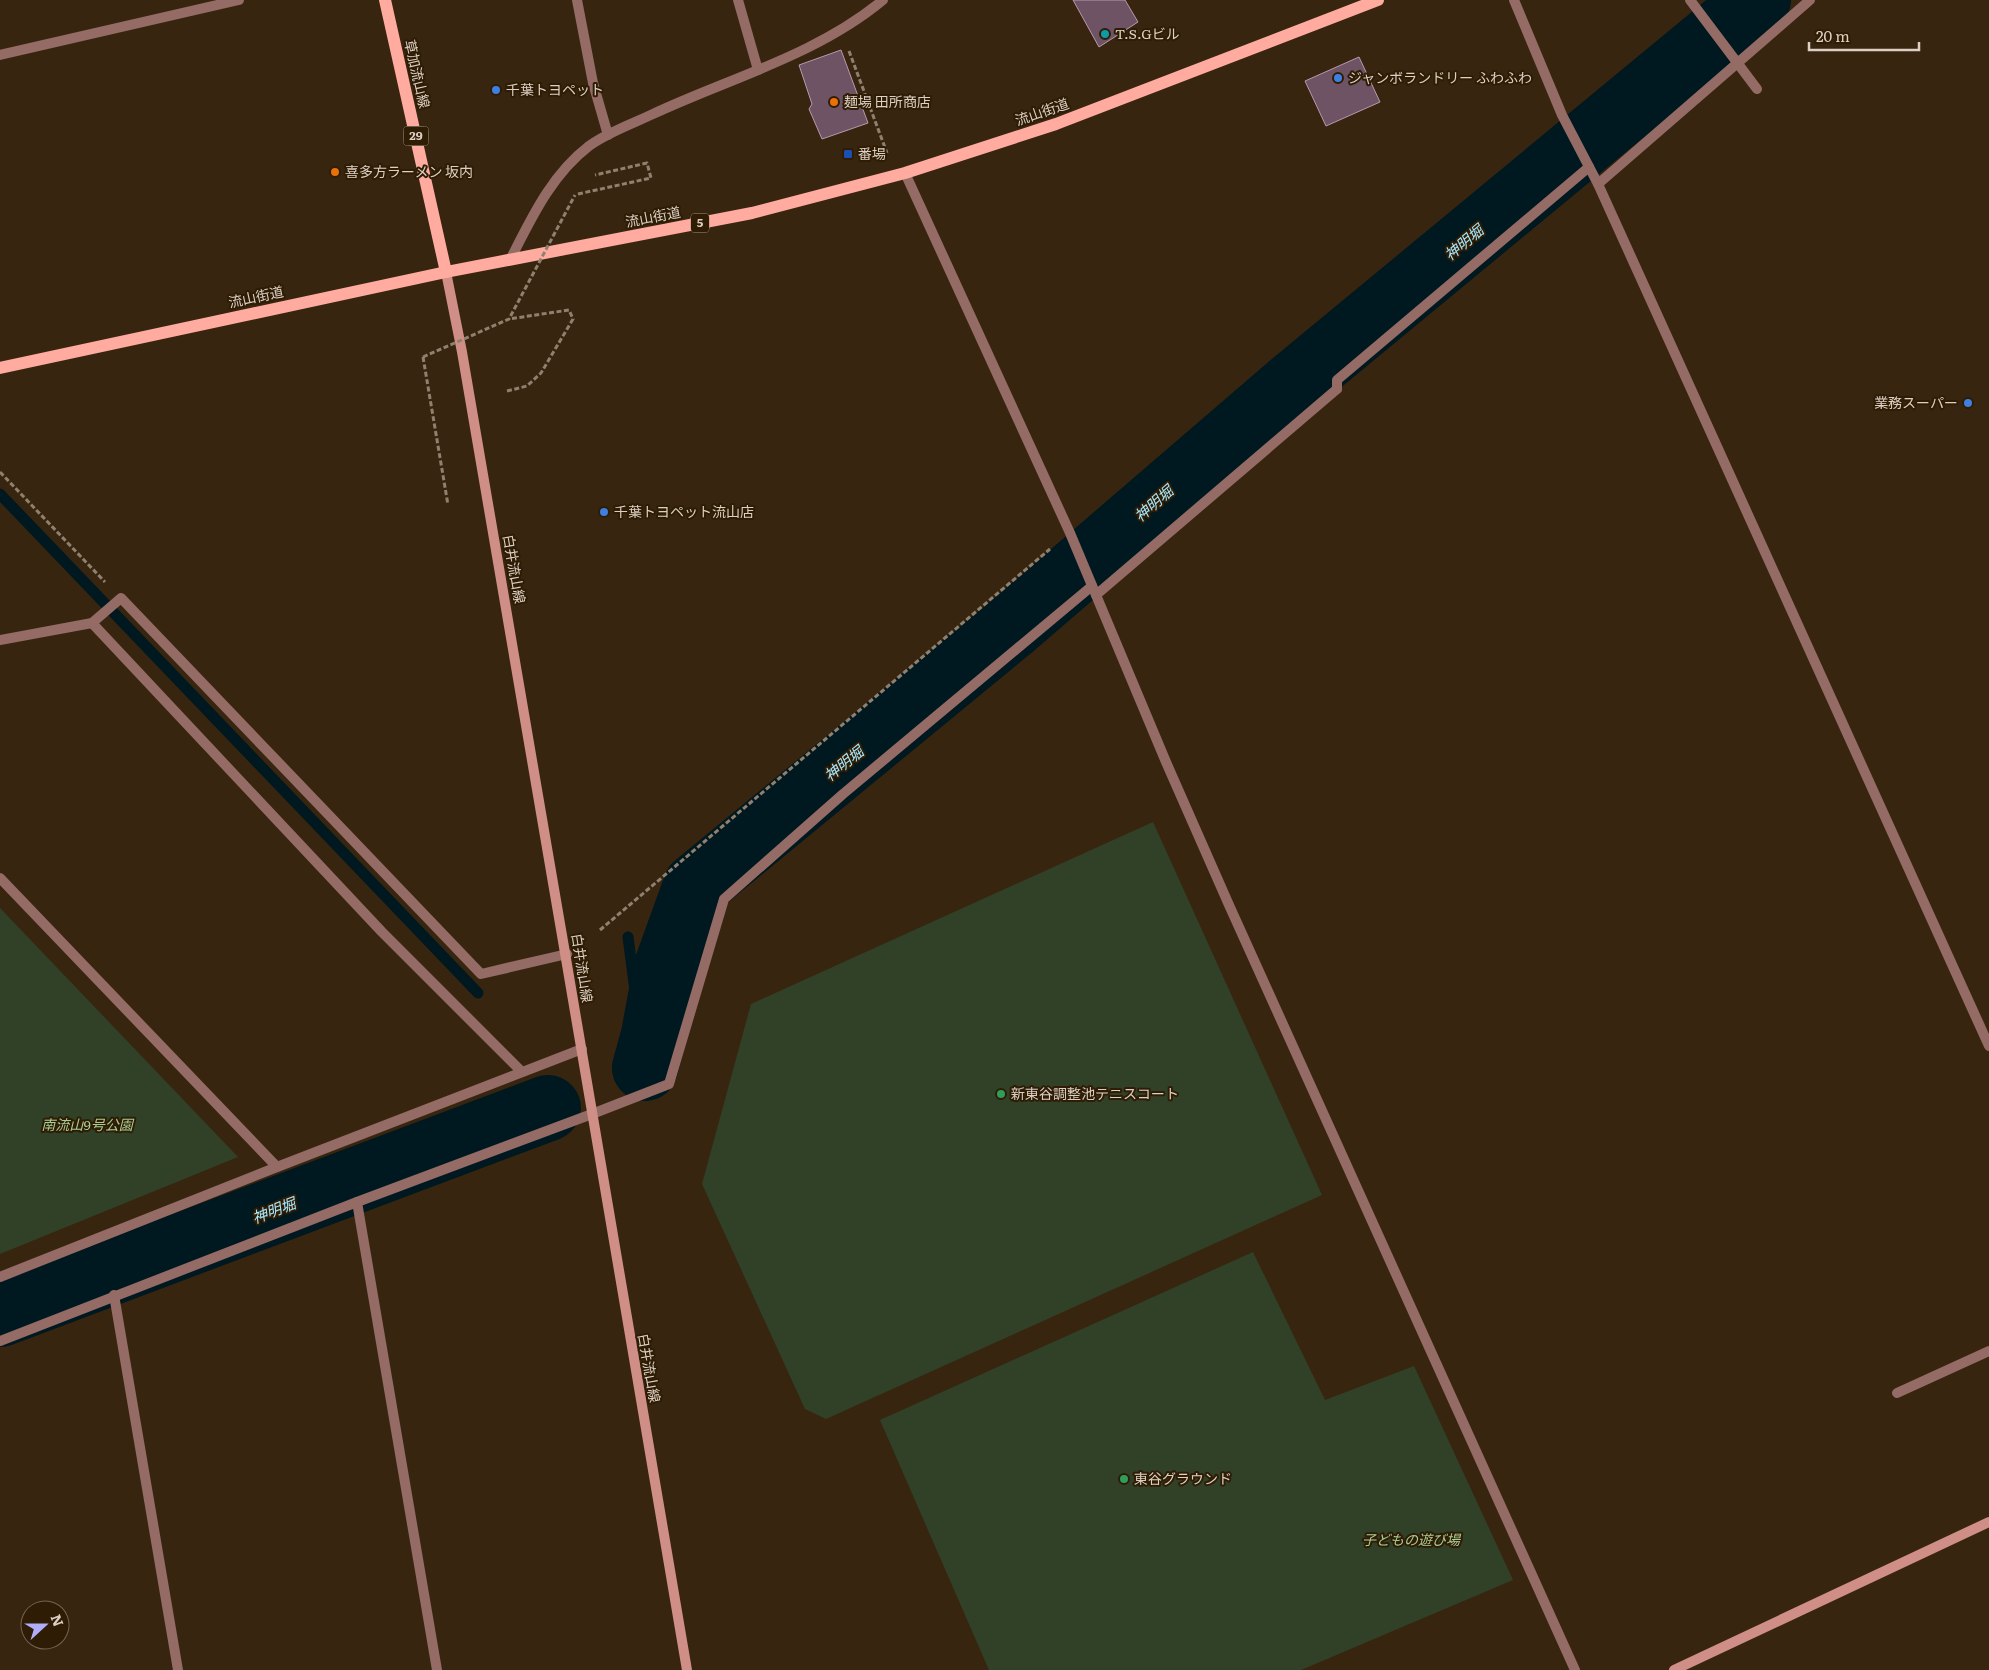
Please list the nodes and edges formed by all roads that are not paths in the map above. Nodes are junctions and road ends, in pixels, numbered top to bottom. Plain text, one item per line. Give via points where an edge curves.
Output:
1 (239, 0) edge
2 (385, 0) edge
3 (577, 0) edge
4 (738, 0) edge
5 (883, 0) edge
6 (1378, 0) edge
7 (1514, 0) edge
8 (1690, 0) edge
9 (1810, 0) edge
10 (0, 54) edge
11 (1737, 62) junction
12 (758, 70) junction
13 (1758, 89) dead end
14 (608, 135) junction
15 (1588, 168) junction
16 (900, 174) junction
17 (1598, 184) junction
18 (510, 260) junction
19 (446, 272) junction
20 (0, 368) edge
21 (1093, 587) junction
22 (92, 623) junction
23 (0, 640) edge
24 (0, 878) edge
25 (566, 954) junction
26 (1989, 1046) edge
27 (582, 1050) junction
28 (522, 1072) junction
29 (592, 1114) junction
30 (276, 1166) junction
31 (357, 1202) junction
32 (0, 1276) edge
33 (114, 1295) junction
34 (0, 1341) edge
35 (1989, 1352) edge
36 (1897, 1393) dead end
37 (1989, 1522) edge
38 (178, 1670) edge
39 (437, 1670) edge
40 (687, 1670) edge
41 (1574, 1670) edge
42 (1674, 1670) edge

1 - 10 street
2 - 19 main road, 草加流山線 / 29
3 - 14 street via 592,83
4 - 12 street
5 - 12 street via 841,29
6 - 16 main road, 流山街道 / 5 via 1056,124
7 - 15 street
8 - 11 street
9 - 11 street
11 - 13 street
11 - 17 street
12 - 14 street via 684,99
14 - 18 street via 568,166 541,200
15 - 17 street
15 - 21 street via 1337,380 1337,389
16 - 18 main road, 流山街道 / 5 via 752,213
16 - 21 street
17 - 26 street
18 - 19 main road, 流山街道 / 5
19 - 20 main road, 流山街道 / 5
19 - 25 main road, 白井流山線
21 - 29 street via 843,794 724,899 669,1084
21 - 41 street via 1229,906
22 - 23 street
22 - 25 street via 121,598 481,974
22 - 28 street via 382,932
24 - 30 street
25 - 27 main road, 白井流山線
27 - 28 street
27 - 29 main road, 白井流山線
28 - 30 street
29 - 31 street
29 - 40 main road, 白井流山線
30 - 32 street
31 - 33 street
31 - 39 street
33 - 34 street
33 - 38 street
35 - 36 street
37 - 42 main road

